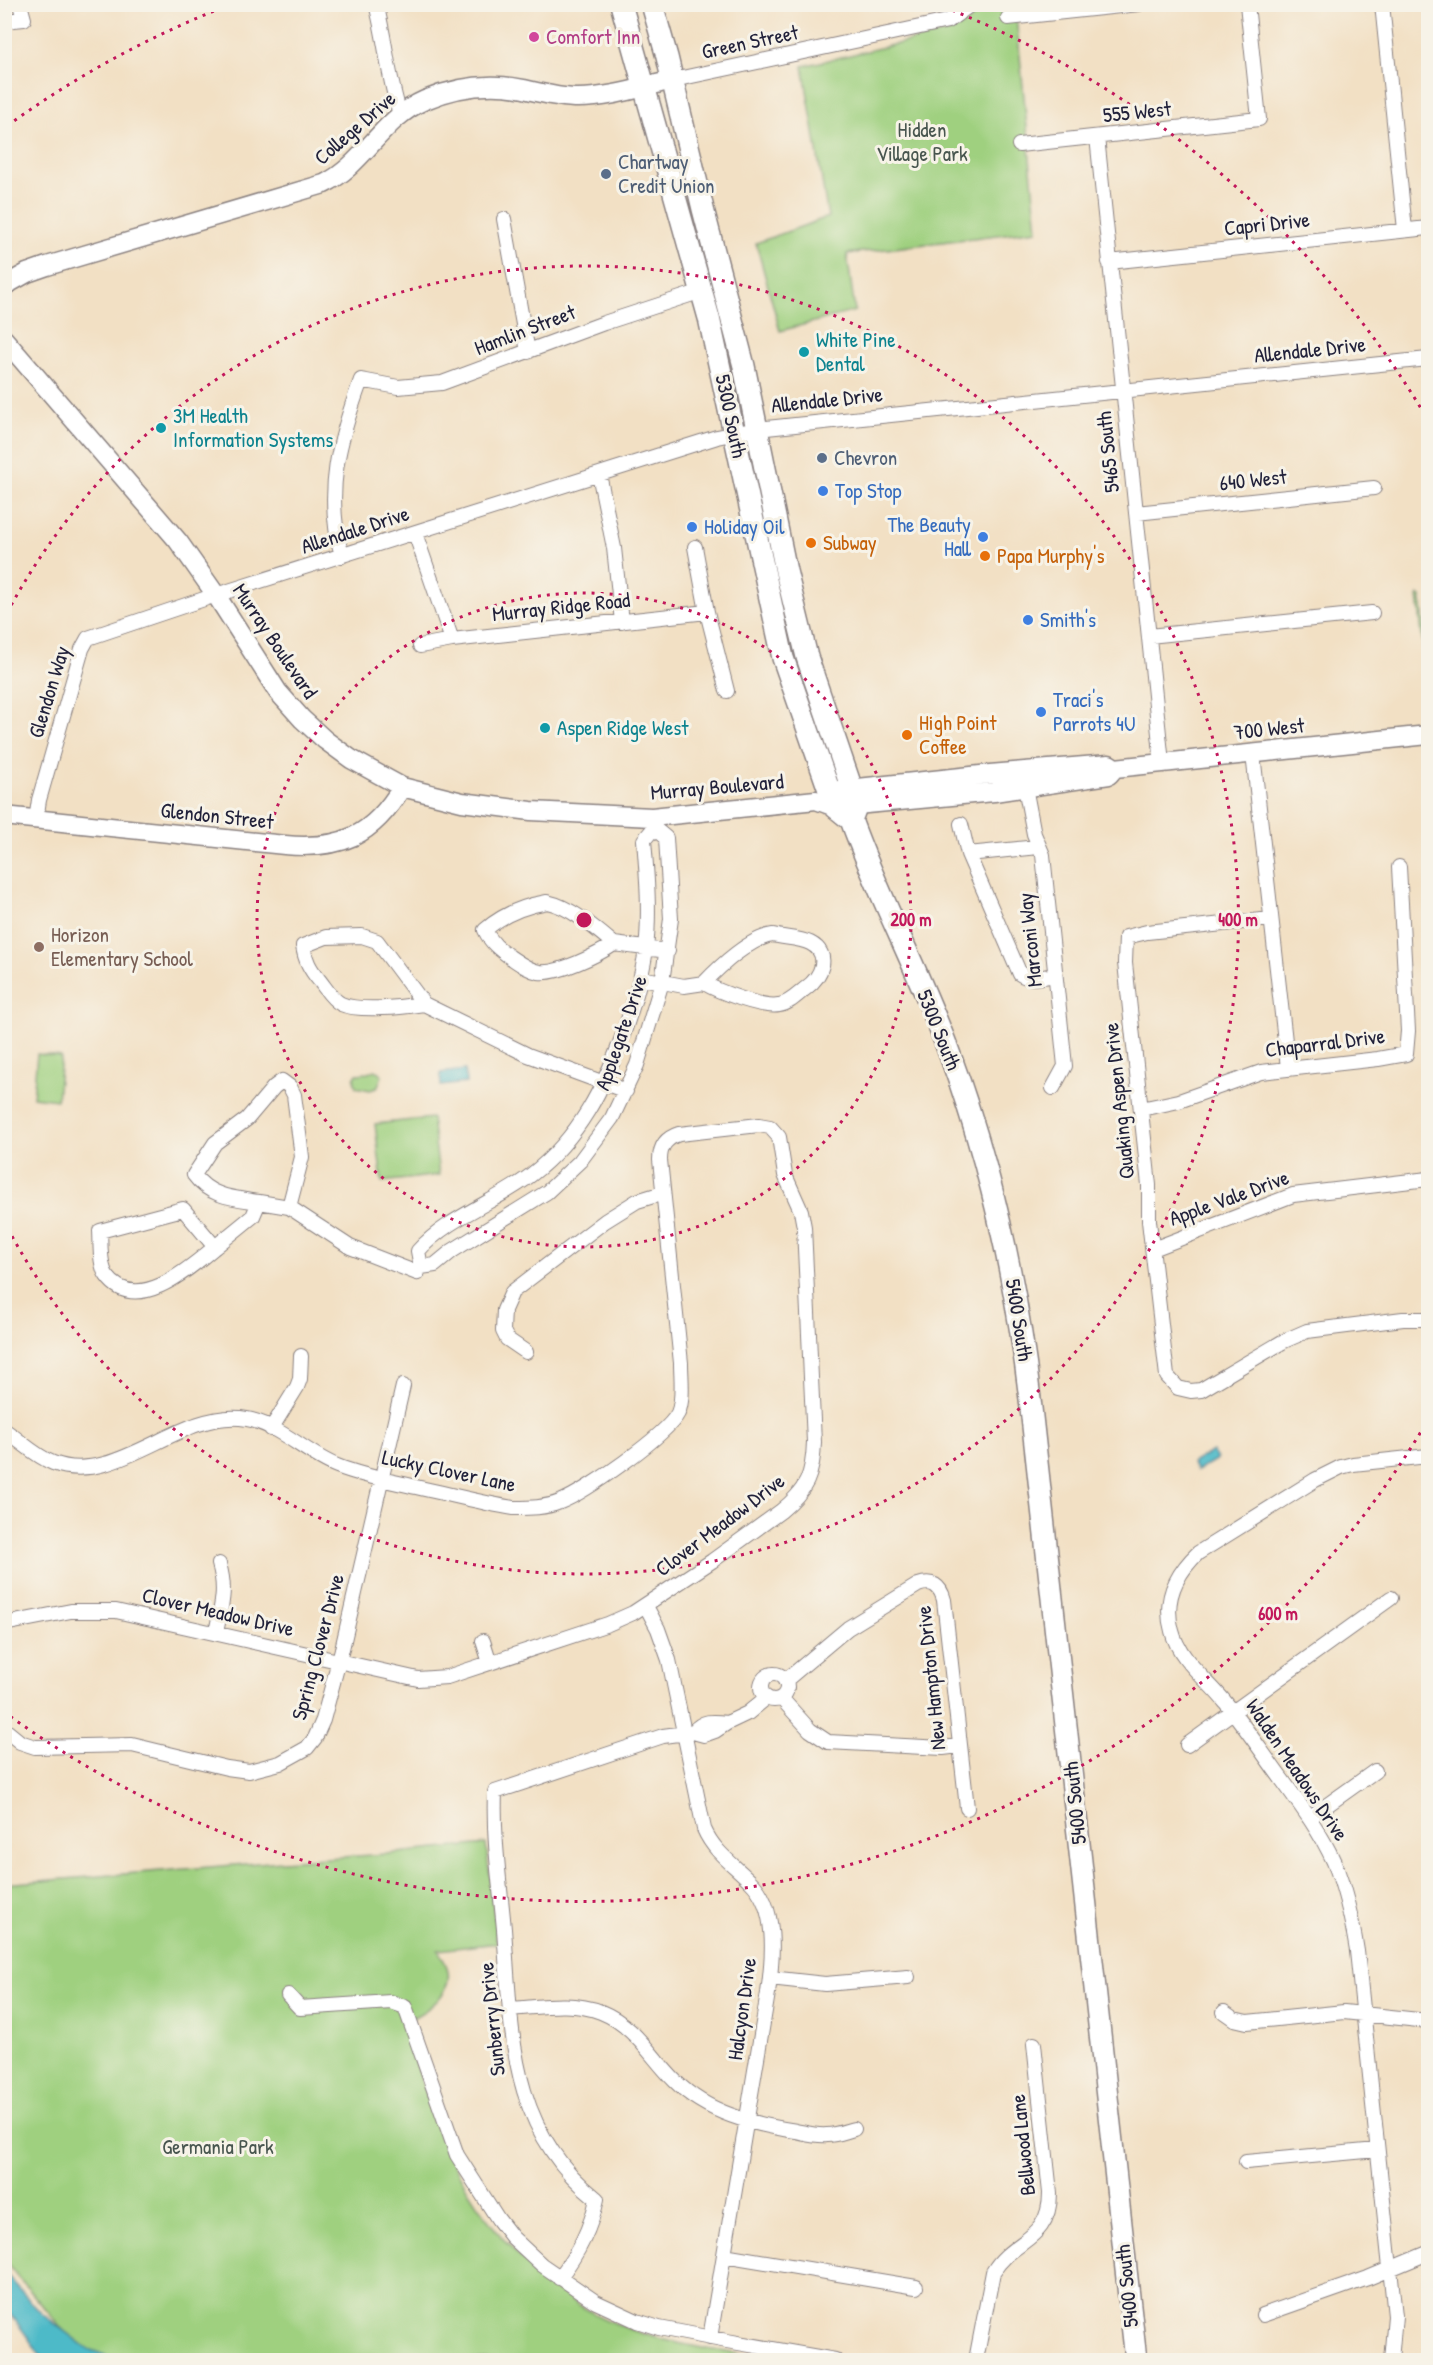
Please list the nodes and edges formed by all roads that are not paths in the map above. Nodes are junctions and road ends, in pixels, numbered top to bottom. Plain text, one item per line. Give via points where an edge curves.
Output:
1 (376, 4) edge
2 (621, 4) edge
3 (652, 4) edge
4 (971, 4) edge
5 (1139, 4) edge
6 (1247, 4) edge
7 (1382, 4) edge
8 (20, 5) edge
9 (1008, 18) dead end
10 (11, 22) edge
11 (673, 80) junction
12 (645, 87) junction
13 (400, 114) junction
14 (1096, 137) junction
15 (1019, 145) dead end
16 (504, 219) dead end
17 (1428, 228) edge
18 (1405, 230) junction
19 (1109, 262) junction
20 (4, 286) edge
21 (702, 291) junction
22 (4, 339) edge
23 (528, 352) junction
24 (1428, 358) edge
25 (1123, 390) junction
26 (757, 429) junction
27 (736, 433) junction
28 (599, 474) junction
29 (1374, 488) dead end
30 (1136, 513) junction
31 (415, 533) junction
32 (695, 547) dead end
33 (342, 556) junction
34 (216, 595) junction
35 (707, 612) junction
36 (1372, 613) dead end
37 (622, 621) junction
38 (1149, 636) junction
39 (452, 640) junction
40 (420, 646) dead end
41 (727, 691) dead end
42 (1428, 735) edge
43 (1253, 754) junction
44 (1162, 763) junction
45 (1115, 768) junction
46 (402, 787) junction
47 (1025, 787) junction
48 (840, 802) junction
49 (4, 816) edge
50 (36, 820) junction
51 (653, 823) junction
52 (961, 824) dead end
53 (1038, 847) junction
54 (968, 854) junction
55 (1399, 867) dead end
56 (1271, 919) junction
57 (614, 944) junction
58 (646, 949) junction
59 (668, 951) junction
60 (1055, 975) junction
61 (641, 978) junction
62 (662, 982) junction
63 (704, 983) junction
64 (424, 1004) junction
65 (1288, 1068) junction
66 (605, 1082) junction
67 (1053, 1088) dead end
68 (626, 1091) junction
69 (1141, 1109) junction
70 (775, 1131) joint
71 (1428, 1179) edge
72 (663, 1192) junction
73 (259, 1202) junction
74 (289, 1208) junction
75 (1006, 1246) joint
76 (215, 1247) junction
77 (1153, 1249) junction
78 (419, 1270) junction
79 (1428, 1319) edge
80 (526, 1352) dead end
81 (301, 1356) dead end
82 (403, 1386) dead end
83 (271, 1429) junction
84 (4, 1430) edge
85 (1428, 1455) edge
86 (381, 1479) junction
87 (219, 1564) dead end
88 (1391, 1598) dead end
89 (646, 1606) junction
90 (4, 1624) edge
91 (216, 1633) junction
92 (483, 1641) dead end
93 (338, 1661) junction
94 (490, 1663) junction
95 (785, 1681) junction
96 (766, 1698) junction
97 (781, 1698) junction
98 (1233, 1712) junction
99 (4, 1729) edge
100 (688, 1732) junction
101 (1187, 1745) dead end
102 (959, 1746) junction
103 (1375, 1771) dead end
104 (966, 1808) dead end
105 (1309, 1818) junction
106 (908, 1977) dead end
107 (770, 1978) junction
108 (288, 1995) dead end
109 (510, 2009) junction
110 (1224, 2012) dead end
111 (1363, 2014) junction
112 (1428, 2021) edge
113 (1034, 2044) dead end
114 (747, 2120) junction
115 (854, 2129) dead end
116 (1377, 2150) junction
117 (1246, 2162) dead end
118 (1428, 2253) edge
119 (724, 2255) junction
120 (1391, 2268) junction
121 (559, 2278) junction
122 (916, 2287) dead end
123 (1263, 2315) dead end
124 (710, 2338) junction
125 (835, 2361) edge
126 (976, 2361) edge
127 (1136, 2361) edge
128 (1391, 2361) edge

1 - 13 street
2 - 12 main road, 5300 South
3 - 11 main road, 5300 South
4 - 11 street, Green Street via 948,21
5 - 9 street
6 - 14 street, 555 West via 1259,119
7 - 18 street
8 - 10 street
11 - 12 main road, College Drive
11 - 26 main road, 5300 South
12 - 13 main road, College Drive via 576,98 480,85 456,89
12 - 21 main road, 5300 South
13 - 20 main road, College Drive via 348,169 324,184 47,266
14 - 15 street, 555 West
14 - 19 street, 5465 South
16 - 23 street
17 - 18 street, Capri Drive
18 - 19 street, Capri Drive
19 - 25 street, 5465 South
21 - 23 street, Hamlin Street
21 - 27 main road, 5300 South
22 - 34 main road, Murray Boulevard via 150,506
23 - 33 street, Hamlin Street via 442,383 398,387 361,380 335,468 333,506
24 - 25 street, Allendale Drive
25 - 26 street, Allendale Drive
25 - 30 street, 5465 South
26 - 27 street, Allendale Drive
26 - 48 main road, 5300 South via 786,571 826,717
27 - 28 street, Allendale Drive
27 - 48 main road, 5300 South via 783,658
28 - 31 street, Allendale Drive
28 - 37 street via 614,548
29 - 30 street, 640 West
30 - 38 street, 5465 South
31 - 33 street, Allendale Drive
31 - 39 street
32 - 35 street
33 - 34 street, Allendale Drive
34 - 46 main road, Murray Boulevard via 278,692 302,719 351,759
34 - 50 street, Glendon Way via 88,638
35 - 37 street, Murray Ridge Road
35 - 41 street
36 - 38 street
37 - 39 street, Murray Ridge Road
38 - 44 street, 5465 South
39 - 40 street, Murray Ridge Road
42 - 43 main road, 700 West
43 - 44 main road, 700 West
43 - 56 street
44 - 45 main road, 700 West
45 - 47 main road, 700 West via 1109,775
45 - 48 main road, 700 West via 1109,764 1066,767
46 - 50 main road, Glendon Street via 390,807 367,829 346,840 319,846 285,846
46 - 51 main road, Murray Boulevard via 497,808
47 - 48 main road, 700 West
47 - 53 street, Marconi Way
48 - 51 main road, Murray Boulevard
48 - 75 main road, 5300 South via 950,1054
49 - 50 main road, Glendon Street
51 - 58 street, Applegate Drive via 644,840 648,892
51 - 59 street, Applegate Drive via 666,838 671,902
52 - 54 street
53 - 54 street
53 - 60 street, Marconi Way via 1043,855
54 - 60 street via 1020,974 1025,978
55 - 65 street, Chaparral Drive via 1406,1054
56 - 65 street
56 - 69 street, Quaking Aspen Drive via 1126,937 1125,963
57 - 57 street via 598,955 540,972 500,950 485,930 505,916 546,902 595,928
57 - 58 street
58 - 59 street
58 - 61 street, Applegate Drive
59 - 62 street, Applegate Drive
60 - 67 street, Marconi Way via 1065,1066
61 - 62 street
61 - 66 street, Applegate Drive
62 - 63 street via 684,986
62 - 68 street, Applegate Drive
63 - 63 street via 717,969 765,936 810,943 823,963 816,981 780,1005 720,992
64 - 64 street via 370,937 326,937 303,946 310,968 339,1003 395,1008
64 - 66 street via 528,1055
65 - 69 street, Chaparral Drive via 1254,1074 1179,1101
66 - 68 street
66 - 78 street, Applegate Drive via 582,1123 551,1158 516,1186 431,1238 418,1251
68 - 78 street, Applegate Drive via 590,1149 556,1185 435,1265
69 - 77 street, Quaking Aspen Drive
70 - 72 street, Lucky Clover Lane via 759,1125 671,1137 660,1150
70 - 89 street, Clover Meadow Drive via 784,1175 803,1222 814,1442 811,1475 801,1492 781,1511
71 - 77 street, Apple Vale Drive via 1293,1195
72 - 80 street via 637,1201 605,1221 512,1292 504,1310 503,1331 507,1339
72 - 86 street, Lucky Clover Lane via 681,1375 678,1413 665,1428 576,1493 543,1507 505,1507
73 - 74 street
73 - 74 street via 214,1193 194,1175 215,1143 247,1119 282,1081 294,1095 302,1157
73 - 76 street via 253,1216
74 - 78 street via 350,1247
75 - 127 main road, 5400 South via 1030,1399
76 - 76 street via 167,1282 131,1292 107,1276 100,1230 183,1209
77 - 79 street, Quaking Aspen Drive via 1167,1376 1178,1388 1201,1390 1307,1331
81 - 83 street via 297,1387
82 - 86 street, Spring Clover Drive
83 - 84 street, Lucky Clover Lane via 247,1419 213,1420 103,1464 83,1468 48,1461
83 - 86 street, Lucky Clover Lane via 330,1463
85 - 98 street, Walden Meadows Drive via 1341,1467 1188,1563 1170,1595 1171,1630 1177,1647
86 - 93 street, Spring Clover Drive
87 - 91 street via 224,1593
88 - 98 street
89 - 94 street, Clover Meadow Drive via 608,1624
89 - 100 street, Halcyon Drive via 669,1660
90 - 91 street, Clover Meadow Drive via 97,1609
91 - 93 street, Clover Meadow Drive
92 - 94 street
93 - 94 street, Clover Meadow Drive via 425,1680
93 - 99 street, Spring Clover Drive via 315,1738 296,1756 263,1769 233,1770 132,1745 35,1747 16,1740
95 - 96 street, New Hampton Drive via 776,1675 764,1679 761,1688
95 - 97 street via 786,1690
95 - 102 street, New Hampton Drive via 857,1622 918,1585 931,1583 940,1589 944,1600
96 - 97 street
96 - 100 street via 715,1731 704,1735
97 - 102 street via 810,1730 828,1742
98 - 101 street
98 - 105 street, Walden Meadows Drive
100 - 107 street, Halcyon Drive via 700,1819 708,1838 752,1882 765,1903 771,1938
100 - 109 street, Sunberry Drive via 663,1736 495,1792
102 - 104 street, New Hampton Drive
103 - 105 street
105 - 111 street, Walden Meadows Drive via 1334,1863 1349,1907
106 - 107 street via 825,1984
107 - 114 street, Halcyon Drive
108 - 121 street via 300,2008 386,2002 405,2007 458,2155 484,2201 512,2237
109 - 114 street via 575,2006 602,2012 629,2029 693,2097
109 - 121 street, Sunberry Drive via 516,2062 532,2117 555,2157 597,2199 581,2244
110 - 111 street via 1247,2022 1344,2012
111 - 112 street
111 - 116 street, Walden Meadows Drive
113 - 126 street, Bellwood Lane via 1049,2209 1039,2231 999,2261 993,2272
114 - 115 street via 828,2136
114 - 119 street, Halcyon Drive
116 - 117 street
116 - 120 street, Walden Meadows Drive
118 - 120 street
119 - 122 street
119 - 124 street, Halcyon Drive
120 - 123 street
120 - 128 street, Walden Meadows Drive via 1395,2316
121 - 124 street via 596,2302 637,2321
124 - 125 street

